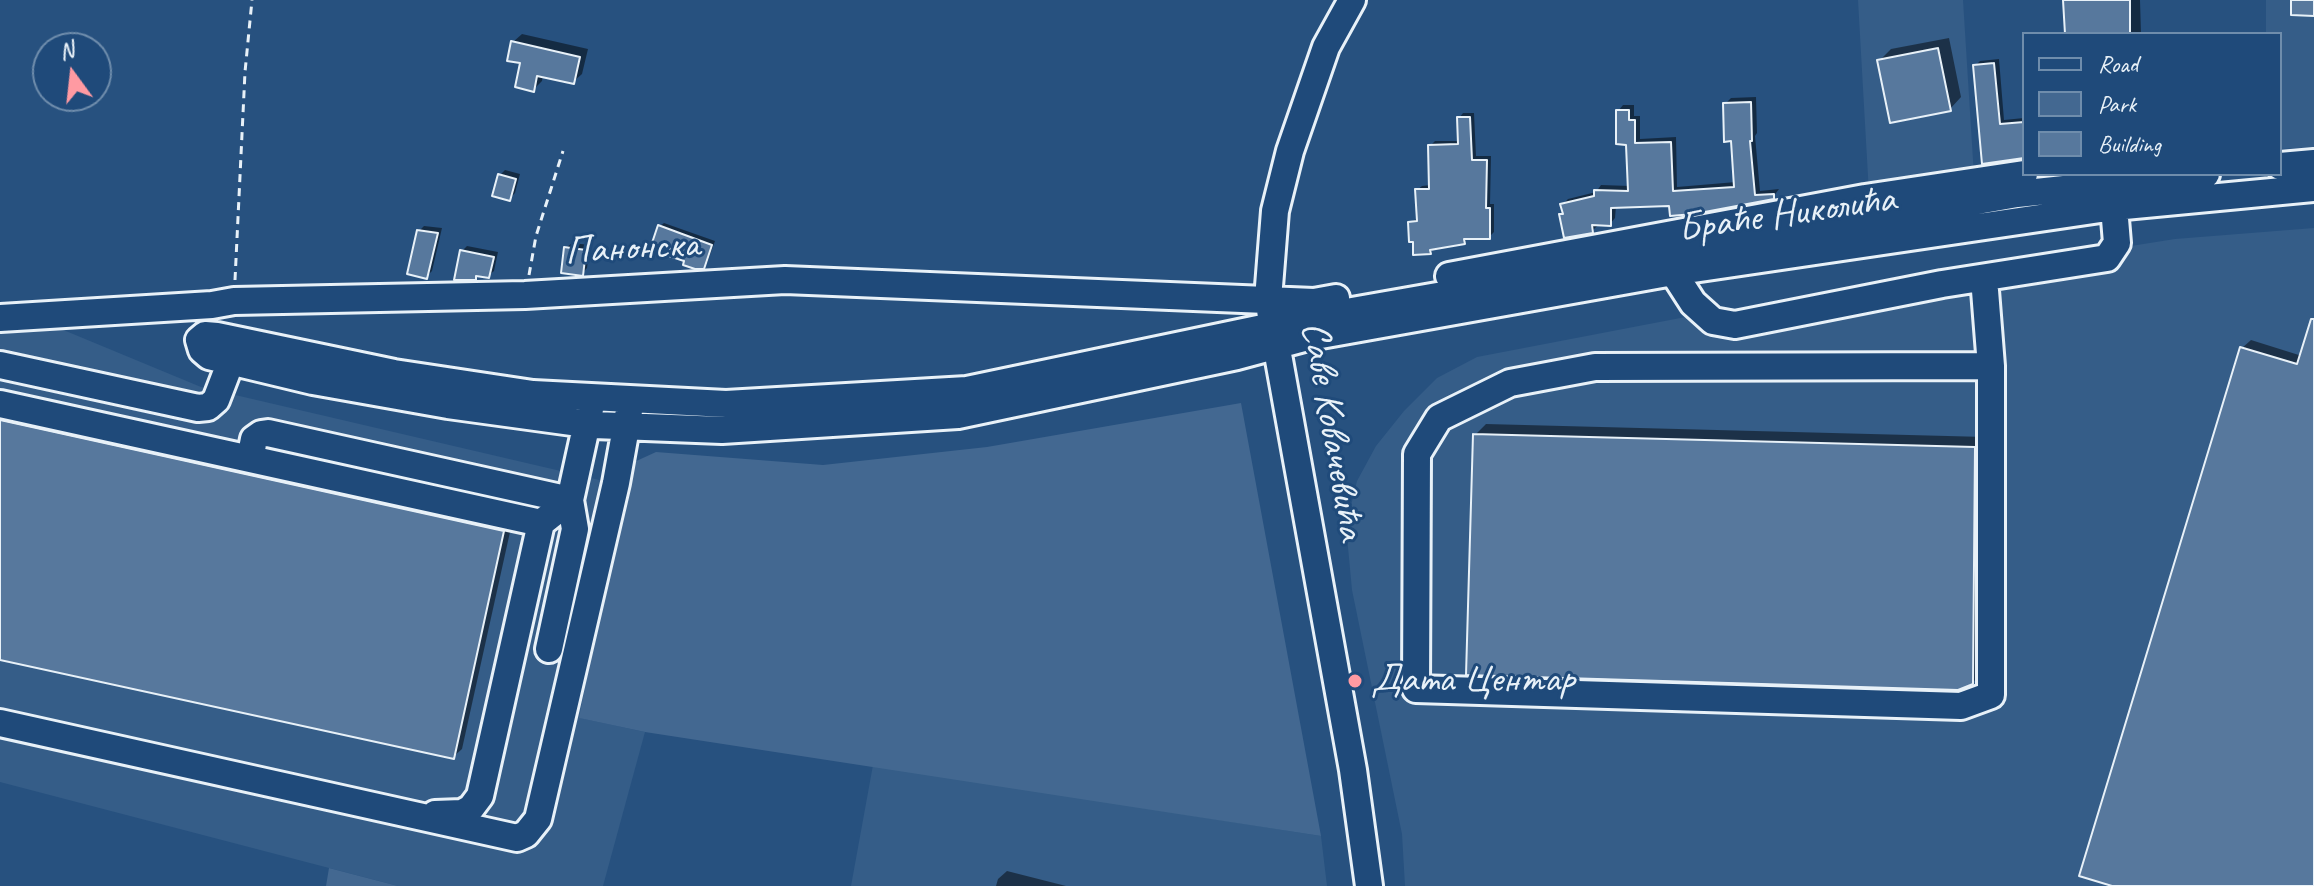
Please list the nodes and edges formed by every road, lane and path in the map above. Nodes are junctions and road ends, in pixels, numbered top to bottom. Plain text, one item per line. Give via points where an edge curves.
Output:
1 (252, 0) edge
2 (1352, 0) edge
3 (563, 151) dead end
4 (2314, 163) edge
5 (2282, 166) edge
6 (2022, 174) edge
7 (2187, 176) edge
8 (2314, 188) edge
9 (2114, 207) junction
10 (1673, 272) junction
11 (1984, 278) junction
12 (525, 295) junction
13 (1268, 299) junction
14 (234, 301) junction
15 (0, 318) edge
16 (1274, 336) junction
17 (231, 361) junction
18 (0, 365) edge
19 (1991, 366) junction
20 (592, 398) junction
21 (631, 399) junction
22 (0, 404) edge
23 (587, 423) junction
24 (626, 426) junction
25 (250, 459) junction
26 (570, 500) junction
27 (541, 523) junction
28 (549, 649) dead end
29 (0, 723) edge
30 (413, 815) junction
31 (1369, 886) edge

1 - 14 path
2 - 13 street, Саве Ковачевића via 1326,47 1290,151 1275,211
3 - 12 path via 536,236
4 - 5 street
6 - 13 street, Панонска via 1850,201 1314,302
7 - 16 street, Браће Николића via 2017,194
8 - 9 street, Браће Николића
9 - 10 street, Браће Николића
9 - 11 street via 2117,243 2107,258
10 - 11 street via 1693,303 1713,321 1735,325
10 - 16 street, Браће Николића via 1304,338
11 - 19 street
12 - 13 street, Панонска via 785,280
12 - 14 street, Панонска
13 - 16 street, Саве Ковачевића
14 - 15 street, Панонска
16 - 21 street via 967,390 726,404
16 - 24 street via 958,415 722,430
16 - 31 street, Саве Ковачевића
17 - 18 street via 216,400 198,408
17 - 20 street via 209,356 199,340 217,336 394,373
17 - 23 street via 448,405
19 - 19 street via 1595,367 1510,383 1439,418 1417,454 1416,689 1961,706 1991,695
20 - 21 street
20 - 23 street
21 - 24 street
22 - 25 street
23 - 24 street
23 - 26 street
24 - 30 street via 534,827 517,838
25 - 26 street via 254,439 268,433
25 - 27 street
26 - 27 street
26 - 28 street via 575,529
27 - 30 street via 478,802 462,813
29 - 30 street

